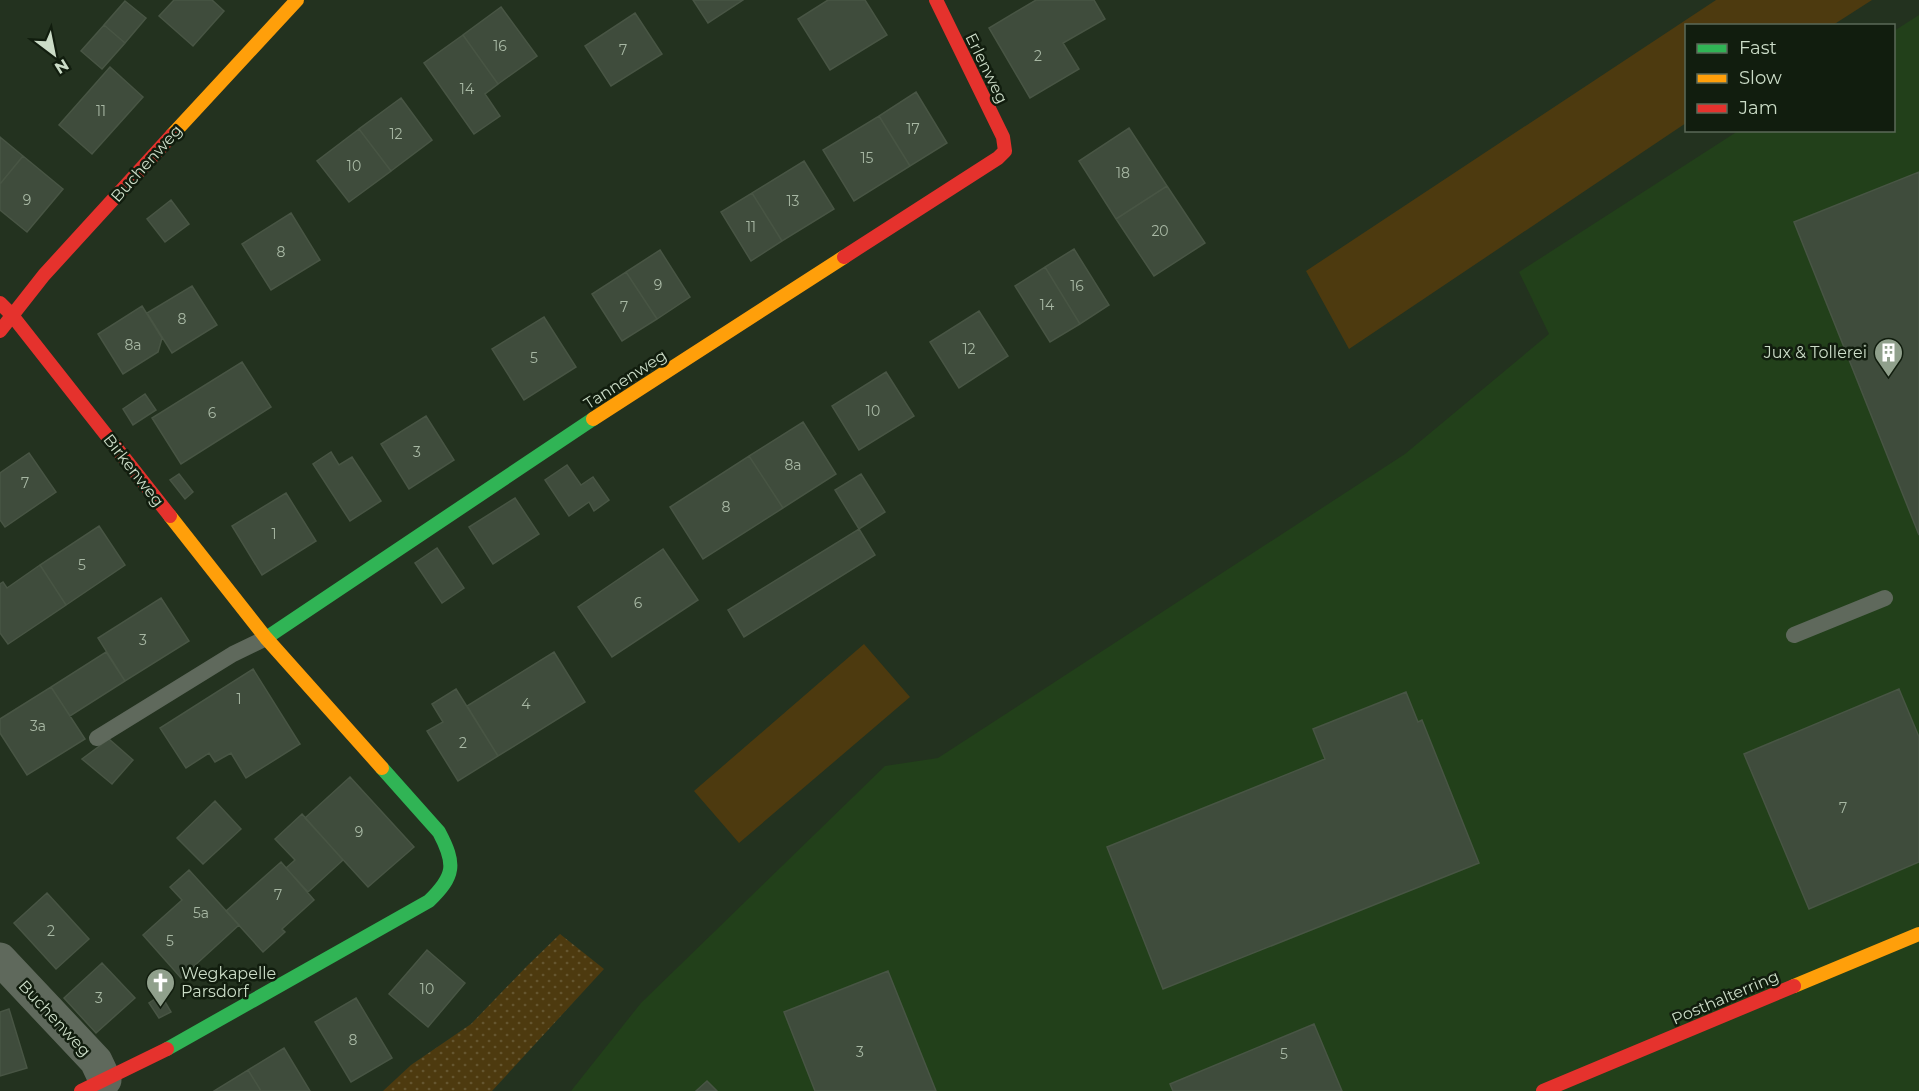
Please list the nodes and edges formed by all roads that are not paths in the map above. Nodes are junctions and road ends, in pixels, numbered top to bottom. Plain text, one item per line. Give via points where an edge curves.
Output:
1 (297, 0) edge
2 (936, 0) edge
3 (1005, 151) joint
4 (0, 303) edge
5 (11, 314) junction
6 (0, 331) edge
7 (1885, 598) dead end
8 (1794, 635) dead end
9 (266, 638) junction
10 (97, 738) dead end
11 (1919, 934) edge
12 (0, 959) edge
13 (93, 1085) edge
14 (1543, 1091) edge

1 - 5 street, Buchenweg via 158,148
2 - 3 street, Erlenweg via 1003,137
3 - 9 street, Tannenweg
4 - 5 street, Birkenweg
5 - 6 street, Buchenweg
5 - 9 street, Birkenweg
7 - 8 lane
9 - 10 lane via 233,654
9 - 13 street, Birkenweg via 439,832 450,850 452,868 443,887 429,901 152,1058
11 - 14 street, Posthalterring
12 - 13 street, Buchenweg via 96,1061

